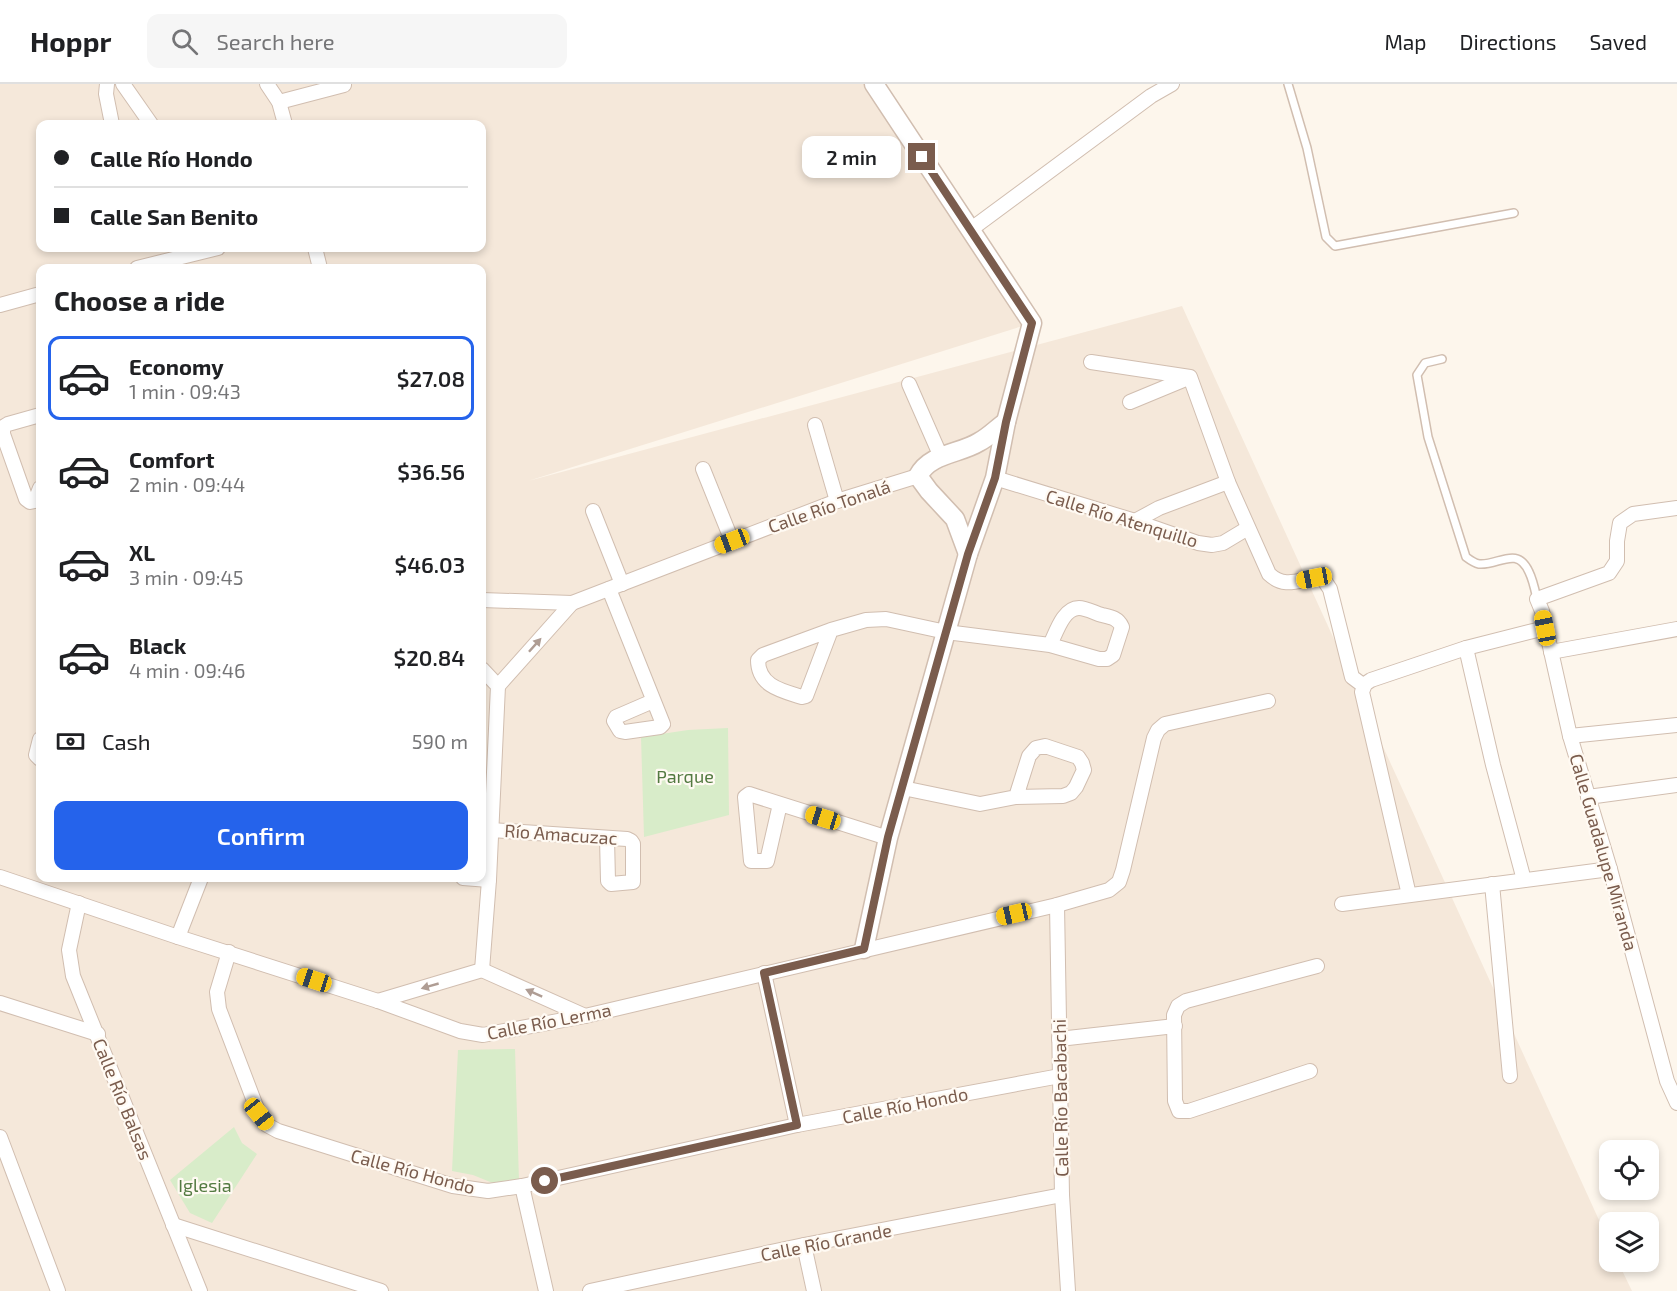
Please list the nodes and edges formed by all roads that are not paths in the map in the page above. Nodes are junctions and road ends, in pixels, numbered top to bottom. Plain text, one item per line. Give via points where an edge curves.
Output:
1 (107, 84) edge
2 (123, 84) edge
3 (267, 84) edge
4 (874, 84) edge
5 (1172, 84) edge
6 (1288, 84) edge
7 (344, 85) edge
8 (279, 102) junction
9 (111, 120) edge
10 (148, 120) edge
11 (284, 120) edge
12 (1514, 213) dead end
13 (970, 230) junction
14 (204, 252) edge
15 (162, 264) edge
16 (36, 295) edge
17 (0, 305) edge
18 (1443, 359) dead end
19 (1091, 362) dead end
20 (1190, 377) junction
21 (909, 384) dead end
22 (1130, 402) dead end
23 (36, 417) edge
24 (1006, 422) junction
25 (815, 425) dead end
26 (978, 443) junction
27 (941, 457) junction
28 (998, 457) junction
29 (703, 469) dead end
30 (918, 476) junction
31 (995, 478) junction
32 (1228, 482) junction
33 (36, 498) edge
34 (837, 501) junction
35 (1677, 508) edge
36 (593, 511) dead end
37 (982, 516) junction
38 (955, 519) junction
39 (1135, 521) junction
40 (1248, 528) junction
41 (732, 541) junction
42 (968, 554) junction
43 (615, 586) junction
44 (1537, 599) junction
45 (486, 600) edge
46 (573, 603) junction
47 (1545, 628) junction
48 (1677, 628) edge
49 (831, 630) junction
50 (946, 632) junction
51 (1050, 645) junction
52 (1466, 648) junction
53 (1551, 652) junction
54 (486, 673) edge
55 (498, 686) junction
56 (1364, 687) junction
57 (653, 701) dead end
58 (1268, 701) dead end
59 (1677, 725) edge
60 (1570, 736) junction
61 (1677, 785) edge
62 (903, 788) junction
63 (1016, 797) junction
64 (1588, 797) junction
65 (780, 804) junction
66 (491, 830) junction
67 (888, 837) junction
68 (607, 838) junction
69 (1610, 869) junction
70 (0, 877) edge
71 (486, 880) edge
72 (489, 880) junction
73 (1524, 880) junction
74 (199, 882) edge
75 (46, 884) edge
76 (1492, 885) junction
77 (1409, 896) junction
78 (79, 903) junction
79 (1057, 904) junction
80 (1342, 904) dead end
81 (178, 937) junction
82 (864, 949) junction
83 (229, 952) junction
84 (1317, 966) dead end
85 (482, 970) junction
86 (764, 973) junction
87 (378, 1001) junction
88 (0, 1003) edge
89 (585, 1016) junction
90 (1175, 1026) junction
91 (98, 1034) junction
92 (1059, 1038) junction
93 (1310, 1071) dead end
94 (1060, 1076) junction
95 (1510, 1076) dead end
96 (1672, 1080) edge
97 (1677, 1103) edge
98 (797, 1125) junction
99 (0, 1137) edge
100 (522, 1186) junction
101 (1062, 1195) junction
102 (173, 1225) junction
103 (804, 1245) junction
104 (58, 1291) edge
105 (200, 1291) edge
106 (381, 1291) edge
107 (546, 1291) edge
108 (590, 1291) edge
109 (814, 1291) edge
110 (1068, 1291) edge

1 - 9 street
2 - 10 street
3 - 8 street
4 - 13 street
5 - 13 street
6 - 12 lane via 1307,148 1326,237 1335,246
7 - 8 street
8 - 11 street
13 - 24 street via 1032,323
14 - 15 street
16 - 17 street
18 - 44 lane via 1425,363 1417,375 1428,437 1466,557 1477,564 1509,557 1521,561 1529,570
19 - 20 street
20 - 22 street
20 - 32 street
21 - 27 street
23 - 33 street via 8,424 3,427 3,434 26,499 30,502
24 - 26 street
24 - 28 street
25 - 34 street
26 - 27 street
26 - 28 street
27 - 30 street
28 - 31 street
29 - 41 street
30 - 34 street, Calle Río Tonalá
30 - 38 street
31 - 37 street
31 - 39 street, Calle Río Atenquillo
32 - 39 street
32 - 40 street
34 - 41 street, Calle Río Tonalá
35 - 44 street via 1633,514 1620,523 1617,561 1609,573
36 - 43 street
37 - 38 street
37 - 42 street
38 - 42 street
39 - 40 street, Calle Río Atenquillo via 1198,543 1212,544 1223,543
40 - 56 street via 1269,574 1277,581 1322,578 1330,589 1352,677
41 - 43 street, Calle Río Tonalá
42 - 50 street
43 - 46 street, Calle Río Tonalá
43 - 57 street
44 - 47 street, Calle Guadalupe Miranda
45 - 46 street, Calle Río Tonalá
55 -> 46 street, Calle Río Tonalá
47 - 52 street
47 - 53 street, Calle Guadalupe Miranda
48 - 53 street
49 - 49 street via 806,696 774,688 765,681 758,666 763,655
49 - 50 street via 866,620 886,620
50 - 51 street
50 - 62 street
51 - 51 street via 1065,616 1079,608 1113,618 1122,627 1113,655 1107,659
52 - 56 street via 1371,680
52 - 73 street
53 - 60 street, Calle Guadalupe Miranda
54 - 55 street
55 - 66 street
56 - 77 street via 1362,692
58 - 79 street, Calle Río Lerma via 1165,724 1158,730 1119,882 1109,890
59 - 60 street
60 - 64 street, Calle Guadalupe Miranda
61 - 64 street
62 - 63 street via 980,804
62 - 67 street
63 - 63 street via 1029,756 1036,748 1046,746 1078,757 1082,763 1084,770 1071,793
64 - 69 street, Calle Guadalupe Miranda
65 - 65 street via 767,861 751,861 746,795
65 - 67 street
66 - 68 street, Río Amacuzac
66 - 72 street
67 - 82 street
68 - 68 street, Río Amacuzac via 608,881 633,882 631,841
69 - 73 street
69 - 96 street, Calle Guadalupe Miranda
70 - 75 street, Calle Río Lerma
71 - 72 street
72 - 85 street
73 - 76 street
74 - 81 street
75 - 78 street, Calle Río Lerma
76 - 77 street
76 - 95 street
77 - 80 street
78 - 81 street, Calle Río Lerma
78 - 91 street, Calle Río Balsas via 69,950 70,965
79 - 82 street, Calle Río Lerma
79 - 92 street, Calle Río Bacabachi
81 - 83 street, Calle Río Lerma
82 - 86 street, Calle Río Lerma
83 - 87 street, Calle Río Lerma
83 - 100 street, Calle Río Hondo via 217,992 219,1009 259,1114 267,1125 453,1186 488,1191
84 - 90 street via 1186,1002 1174,1014
85 -> 87 street
89 -> 85 street
86 - 89 street, Calle Río Lerma
86 - 98 street
87 - 89 street, Calle Río Lerma via 460,1031 483,1035
88 - 91 street
90 - 92 street
90 - 93 street via 1175,1101 1179,1111
91 - 102 street, Calle Río Balsas
92 - 94 street, Calle Río Bacabachi
94 - 98 street, Calle Río Hondo
94 - 101 street, Calle Río Bacabachi
96 - 97 street, Calle Guadalupe Miranda
98 - 100 street, Calle Río Hondo
99 - 104 street
100 - 107 street
101 - 103 street, Calle Río Grande
101 - 110 street, Calle Río Bacabachi
102 - 105 street, Calle Río Balsas
102 - 106 street
103 - 108 street, Calle Río Grande
103 - 109 street

